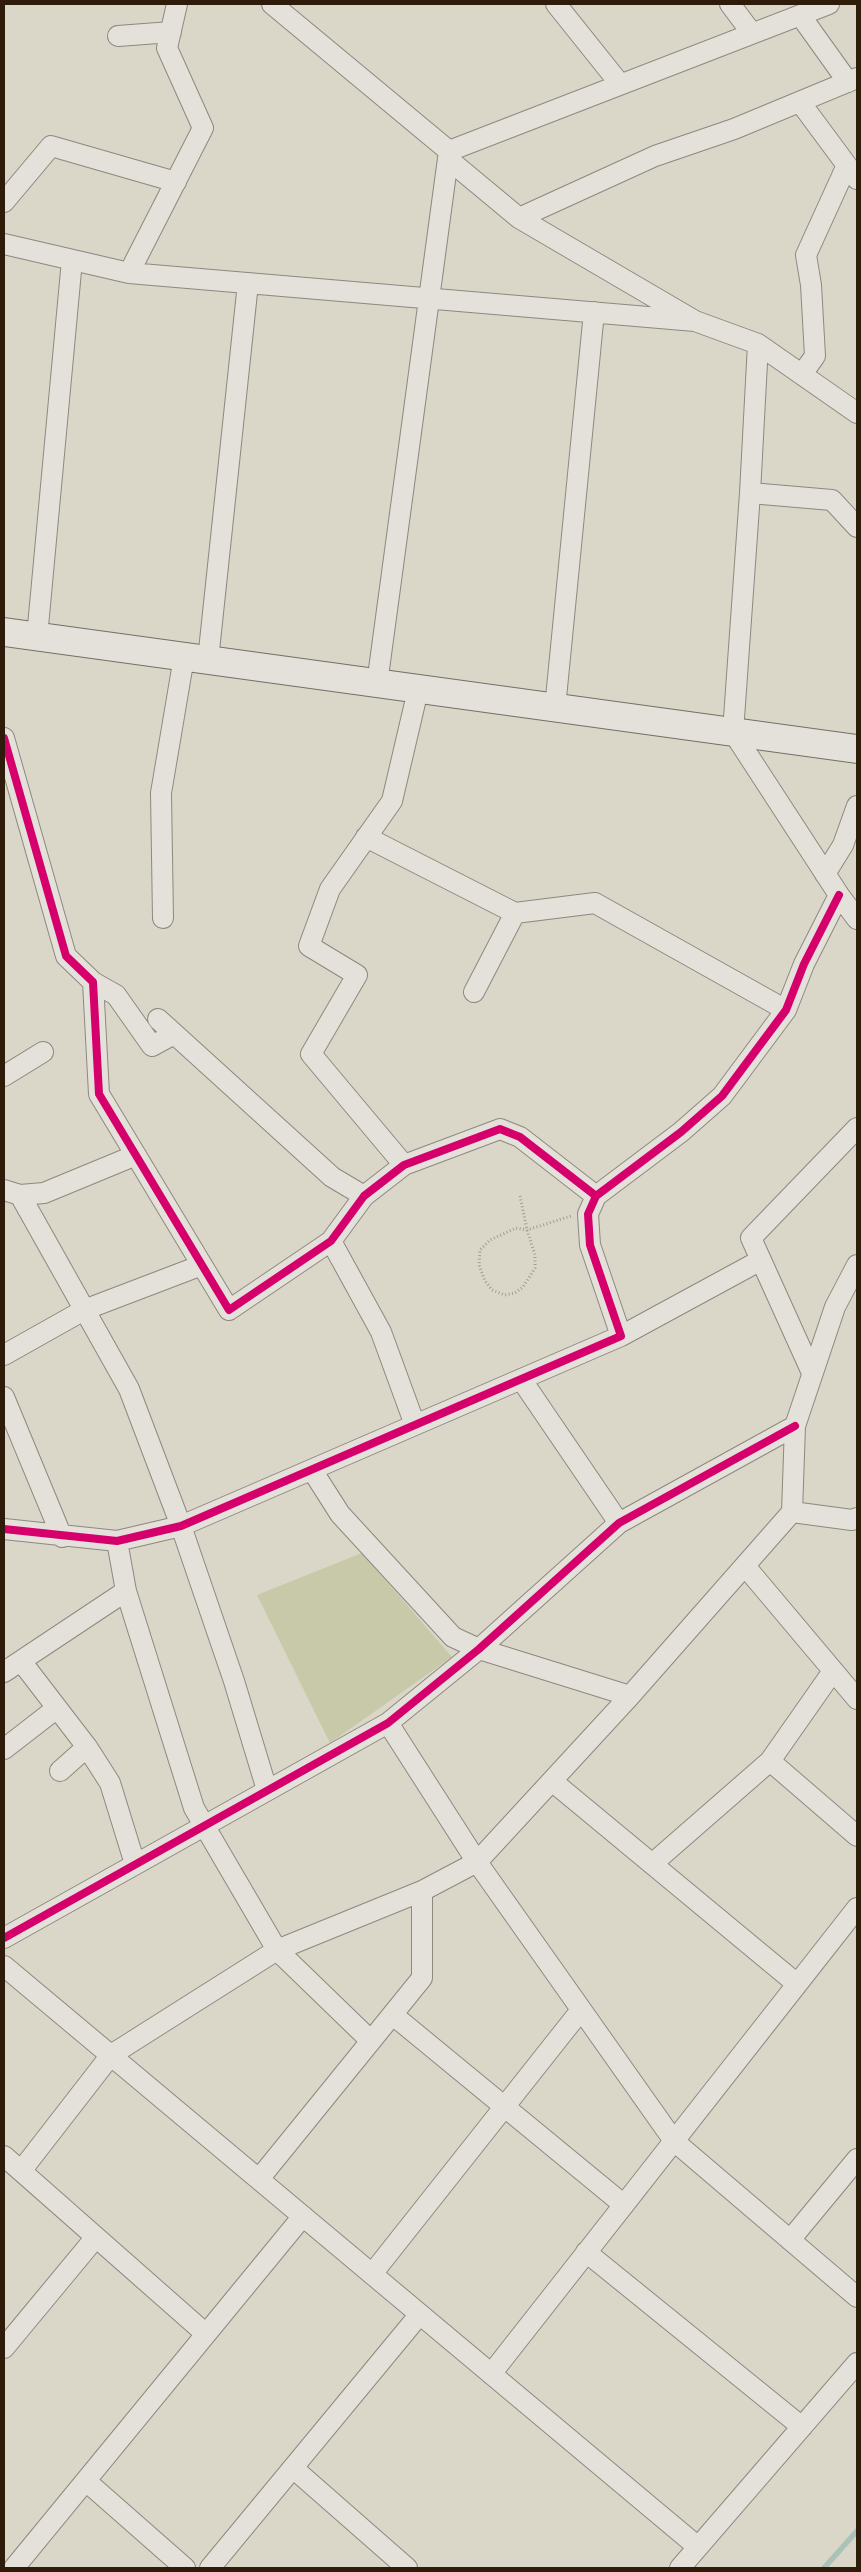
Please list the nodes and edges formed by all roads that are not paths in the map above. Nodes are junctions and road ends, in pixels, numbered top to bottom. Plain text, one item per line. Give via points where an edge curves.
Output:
1 (177, 4) edge
2 (272, 4) edge
3 (556, 4) edge
4 (730, 4) edge
5 (829, 4) edge
6 (800, 15) junction
7 (171, 32) junction
8 (751, 32) junction
9 (118, 36) dead end
10 (853, 80) edge
11 (620, 84) junction
12 (800, 102) junction
13 (449, 155) junction
14 (852, 172) edge
15 (176, 182) junction
16 (4, 202) edge
17 (519, 218) junction
18 (4, 244) edge
19 (72, 260) junction
20 (129, 273) junction
21 (248, 283) junction
22 (428, 298) junction
23 (594, 312) junction
24 (695, 321) junction
25 (758, 344) junction
26 (802, 374) junction
27 (857, 413) edge
28 (750, 493) junction
29 (857, 527) edge
30 (4, 632) edge
31 (37, 637) junction
32 (196, 658) junction
33 (377, 684) junction
34 (418, 690) junction
35 (555, 708) junction
36 (733, 732) junction
37 (4, 738) edge
38 (857, 749) edge
39 (857, 806) edge
40 (366, 837) junction
41 (825, 874) junction
42 (839, 895) junction
43 (515, 913) junction
44 (163, 918) dead end
45 (857, 919) edge
46 (93, 982) junction
47 (474, 992) dead end
48 (786, 1010) junction
49 (158, 1019) dead end
50 (174, 1034) junction
51 (43, 1052) dead end
52 (4, 1076) edge
53 (857, 1128) edge
54 (136, 1155) junction
55 (404, 1165) junction
56 (12, 1193) edge
57 (364, 1196) junction
58 (592, 1205) junction
59 (331, 1242) junction
60 (761, 1260) junction
61 (202, 1264) junction
62 (857, 1265) edge
63 (84, 1310) junction
64 (621, 1336) junction
65 (4, 1354) edge
66 (812, 1373) junction
67 (521, 1380) junction
68 (4, 1397) edge
69 (415, 1426) junction
70 (795, 1426) junction
71 (312, 1470) junction
72 (792, 1512) junction
73 (857, 1518) edge
74 (619, 1523) junction
75 (181, 1526) junction
76 (4, 1529) edge
77 (62, 1537) junction
78 (117, 1541) junction
79 (745, 1566) junction
80 (126, 1592) junction
81 (479, 1649) junction
82 (22, 1661) junction
83 (833, 1671) junction
84 (4, 1672) edge
85 (630, 1696) junction
86 (857, 1700) edge
87 (57, 1708) junction
88 (388, 1723) junction
89 (87, 1747) junction
90 (4, 1749) edge
91 (770, 1761) junction
92 (60, 1771) dead end
93 (552, 1781) junction
94 (268, 1790) junction
95 (203, 1826) junction
96 (857, 1836) edge
97 (477, 1862) junction
98 (135, 1864) junction
99 (652, 1864) junction
100 (422, 1890) junction
101 (857, 1908) edge
102 (4, 1938) edge
103 (277, 1950) junction
104 (4, 1966) edge
105 (797, 1984) junction
106 (581, 2010) junction
107 (393, 2015) junction
108 (371, 2041) junction
109 (111, 2055) junction
110 (504, 2107) junction
111 (674, 2141) junction
112 (4, 2156) edge
113 (857, 2159) edge
114 (21, 2171) junction
115 (259, 2179) junction
116 (624, 2205) junction
117 (303, 2216) junction
118 (96, 2237) junction
119 (790, 2240) junction
120 (586, 2252) junction
121 (372, 2274) junction
122 (857, 2297) edge
123 (420, 2314) junction
124 (206, 2334) junction
125 (4, 2348) edge
126 (857, 2363) edge
127 (491, 2374) junction
128 (802, 2427) junction
129 (293, 2468) junction
130 (86, 2481) junction
131 (698, 2547) junction
132 (14, 2568) edge
133 (185, 2568) edge
134 (210, 2568) edge
135 (407, 2568) edge
136 (680, 2568) edge

1 - 7 street
2 - 13 street
3 - 11 street
4 - 8 street
5 - 6 street
6 - 8 street
6 - 10 street
7 - 9 street
7 - 15 street via 167,48 203,128
8 - 11 street
10 - 12 street
11 - 13 street
12 - 14 street
12 - 17 street via 656,156
13 - 17 street
13 - 22 street
14 - 26 street via 806,255 812,285 815,356
15 - 16 street via 51,146
15 - 20 street
17 - 24 street
18 - 19 street
19 - 20 street
19 - 31 street
20 - 21 street
21 - 22 street
21 - 32 street
22 - 23 street
22 - 33 street
23 - 24 street
23 - 35 street
24 - 25 street
25 - 26 street
25 - 28 street
26 - 27 street
28 - 29 street via 832,500
28 - 36 street
30 - 31 main road
31 - 32 main road
32 - 33 main road
32 - 44 street via 161,793
33 - 34 main road
34 - 35 main road
34 - 40 street via 392,801
35 - 36 main road
36 - 38 main road
36 - 41 street
37 - 46 street via 66,956
39 - 41 street via 843,845
40 - 43 street
40 - 55 street via 330,889 309,946 357,975 312,1054
41 - 42 street
42 - 45 street
42 - 48 street via 804,964
43 - 47 street
43 - 48 street via 595,903
46 - 50 street via 116,995 152,1046
46 - 54 street via 100,1094
48 - 58 street via 722,1096
49 - 50 street
50 - 57 street via 332,1177
51 - 52 street
53 - 60 street via 751,1238
54 - 56 street via 44,1193
54 - 61 street
55 - 57 street
55 - 58 street via 500,1128 520,1138
56 - 63 street
57 - 59 street
58 - 64 street via 590,1245
59 - 61 street via 228,1310
59 - 69 street via 381,1332
60 - 64 street
60 - 66 street
61 - 63 street
62 - 66 street via 835,1307
63 - 65 street
63 - 75 street via 129,1389
64 - 67 street
66 - 70 street
67 - 69 street
67 - 74 street
68 - 77 street
69 - 71 street
70 - 72 street
70 - 74 street
71 - 75 street
71 - 81 street via 340,1514 453,1637
72 - 73 street
72 - 79 street
74 - 81 street
75 - 78 street
75 - 94 street
76 - 77 street
77 - 78 street
78 - 80 street
79 - 83 street
79 - 85 street
80 - 82 street
80 - 95 street via 194,1808
81 - 85 street
81 - 88 street
82 - 84 street
82 - 87 street
83 - 86 street
83 - 91 street
85 - 93 street
87 - 89 street
87 - 90 street
88 - 94 street
88 - 97 street
89 - 92 street
89 - 98 street via 110,1783
91 - 96 street
91 - 99 street
93 - 97 street
93 - 99 street
94 - 95 street
95 - 98 street
95 - 103 street
97 - 100 street
97 - 106 street
98 - 102 street
99 - 105 street
100 - 103 street
100 - 107 street via 422,1978
101 - 105 street
103 - 108 street
103 - 109 street
104 - 109 street
105 - 111 street
106 - 110 street
106 - 111 street
107 - 108 street
107 - 110 street
108 - 115 street
109 - 114 street
109 - 115 street
110 - 116 street
110 - 121 street
111 - 116 street
111 - 119 street
112 - 114 street
113 - 119 street
114 - 118 street
115 - 117 street
116 - 120 street
117 - 121 street
117 - 124 street
118 - 124 street
118 - 125 street
119 - 122 street
120 - 127 street
120 - 128 street
121 - 123 street
123 - 127 street
123 - 129 street
124 - 130 street
126 - 128 street
127 - 131 street
128 - 131 street
129 - 134 street
129 - 135 street
130 - 132 street
130 - 133 street
131 - 136 street

